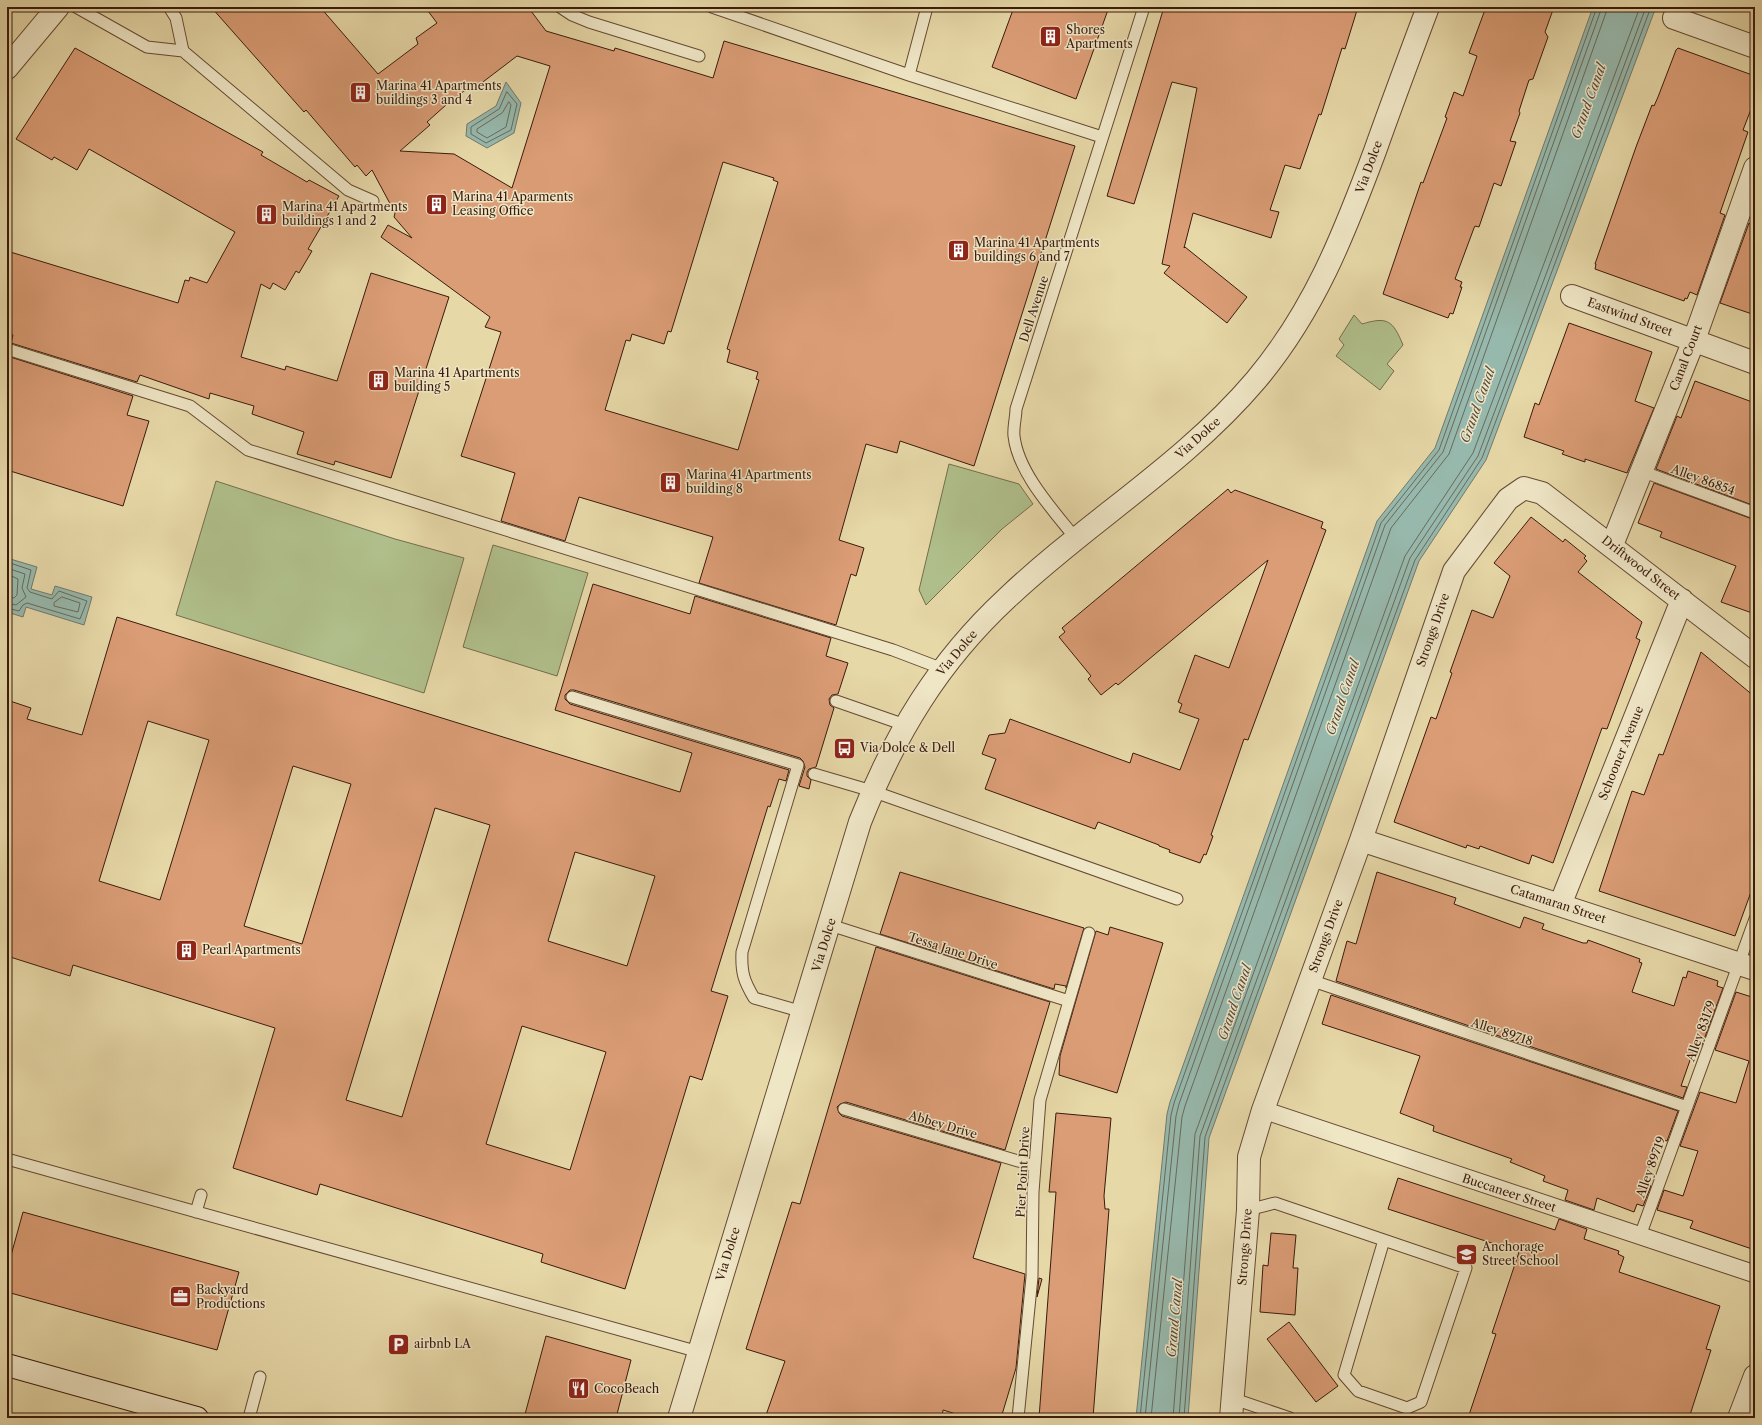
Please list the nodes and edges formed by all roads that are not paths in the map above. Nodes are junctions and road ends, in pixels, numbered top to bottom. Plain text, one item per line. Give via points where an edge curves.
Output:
1 (58, 7) edge
2 (76, 7) edge
3 (169, 7) edge
4 (560, 7) edge
5 (712, 7) edge
6 (927, 7) edge
7 (1144, 7) edge
8 (1428, 7) edge
9 (1674, 18) dead end
10 (1755, 47) edge
11 (183, 51) junction
12 (699, 56) dead end
13 (7, 68) edge
14 (909, 74) junction
15 (1102, 137) junction
16 (1755, 168) edge
17 (1750, 195) edge
18 (373, 201) dead end
19 (1572, 296) dead end
20 (1694, 340) junction
21 (7, 349) edge
22 (1755, 363) edge
23 (1642, 471) junction
24 (1524, 488) joint
25 (1755, 513) edge
26 (1076, 539) junction
27 (1612, 545) junction
28 (1682, 600) junction
29 (1755, 657) edge
30 (942, 668) junction
31 (572, 697) dead end
32 (836, 701) dead end
33 (905, 725) junction
34 (814, 774) dead end
35 (872, 791) junction
36 (1361, 840) junction
37 (1177, 899) dead end
38 (1560, 905) junction
39 (1755, 919) edge
40 (830, 925) junction
41 (1089, 933) dead end
42 (1747, 966) edge
43 (1310, 980) junction
44 (1069, 1001) junction
45 (802, 1012) junction
46 (1687, 1107) junction
47 (844, 1110) dead end
48 (1262, 1110) junction
49 (7, 1159) edge
50 (1035, 1166) junction
51 (201, 1195) dead end
52 (1248, 1210) junction
53 (196, 1212) junction
54 (1640, 1236) junction
55 (1384, 1240) junction
56 (1755, 1274) edge
57 (698, 1352) junction
58 (7, 1365) edge
59 (1755, 1376) edge
60 (260, 1377) dead end
61 (1232, 1408) edge
62 (1741, 1417) edge
63 (197, 1418) edge
64 (249, 1418) edge
65 (679, 1418) edge
66 (1018, 1418) edge
67 (1290, 1418) edge

1 - 13 street
2 - 11 lane via 147,47
3 - 11 lane via 176,18
4 - 12 lane via 589,22
5 - 14 lane
6 - 14 lane
7 - 15 lane, Dell Avenue
8 - 26 street, Via Dolce via 1350,217 1328,269 1296,326 1257,379 1222,417 1186,451
9 - 10 street
11 - 18 lane via 348,190
14 - 15 lane
15 - 26 lane, Dell Avenue via 1016,409 1014,437 1023,465
16 - 17 street, Canal Court
17 - 20 street, Canal Court
19 - 20 street, Eastwind Street
20 - 22 street, Eastwind Street
20 - 23 street, Canal Court
21 - 30 lane via 190,406 248,450 886,648
23 - 25 lane, Alley 86854
23 - 27 street, Canal Court
24 - 27 street, Driftwood Street via 1542,492
24 - 36 street, Strongs Drive via 1508,499 1454,571
26 - 30 street, Via Dolce via 1007,598
27 - 28 street, Driftwood Street
28 - 29 street, Driftwood Street
28 - 38 street, Schooner Avenue
30 - 33 street, Via Dolce
31 - 45 lane via 798,765 742,952 741,970 754,998
32 - 33 lane
33 - 35 street, Via Dolce
34 - 35 lane
35 - 37 lane
35 - 40 street, Via Dolce via 860,822
36 - 38 street, Catamaran Street
36 - 43 street, Strongs Drive
38 - 42 street, Catamaran Street
39 - 42 lane, Alley 83179
40 - 44 lane, Tessa Jane Drive
40 - 45 street, Via Dolce
41 - 44 lane, Pier Point Drive
42 - 46 lane, Alley 83179
43 - 46 lane, Alley 89718
43 - 48 street, Strongs Drive
44 - 50 lane, Pier Point Drive via 1040,1100
45 - 57 street, Via Dolce
46 - 54 lane, Alley 89719
47 - 50 lane, Abbey Drive
48 - 52 street, Strongs Drive via 1249,1158
48 - 54 street, Buccaneer Street
49 - 53 lane
50 - 66 lane, Pier Point Drive via 1032,1277
51 - 53 lane
52 - 55 lane via 1275,1202
52 - 61 street, Strongs Drive
53 - 57 lane
54 - 56 street, Buccaneer Street
55 - 55 lane via 1466,1268 1421,1402 1406,1408 1358,1391 1344,1375
57 - 65 street, Via Dolce
58 - 63 street
59 - 62 street
60 - 64 lane
61 - 67 lane

